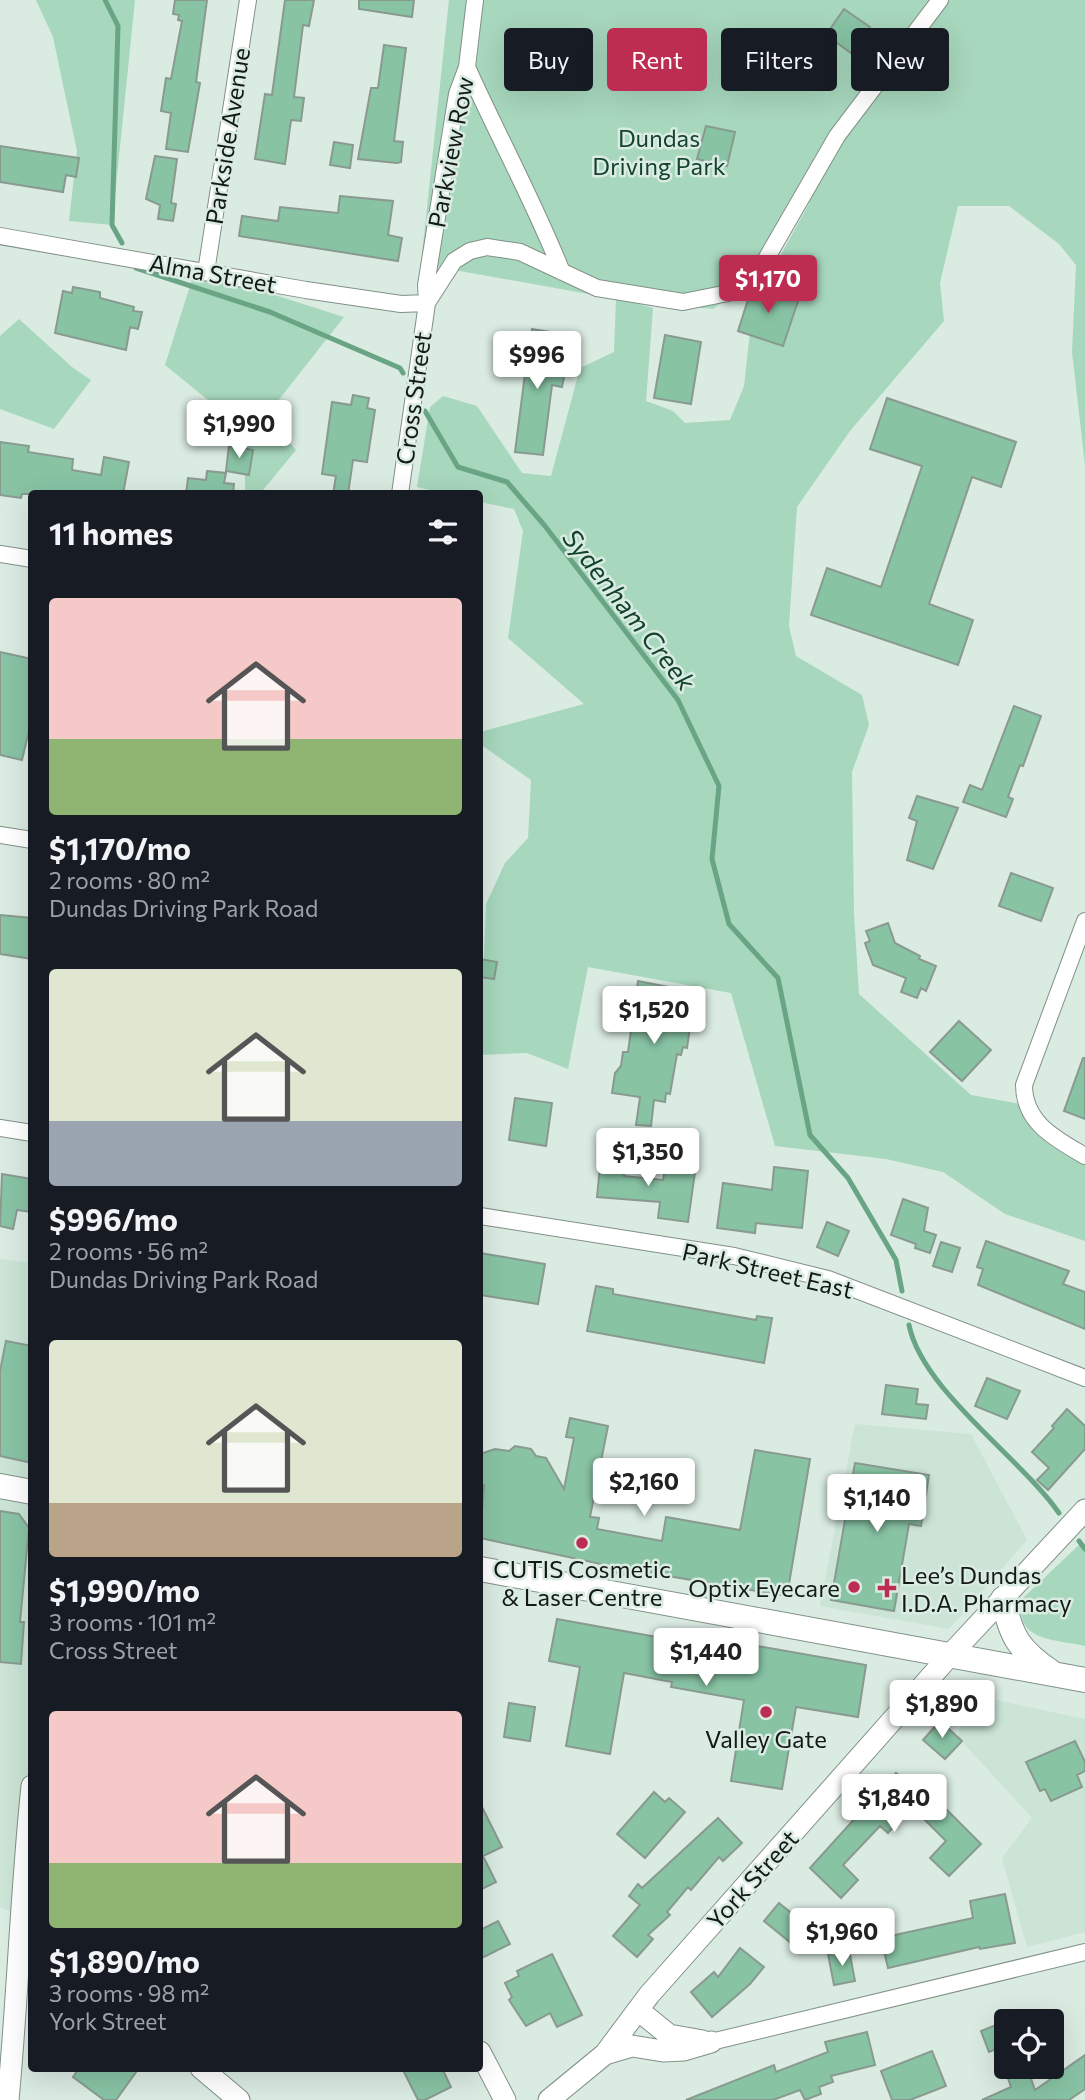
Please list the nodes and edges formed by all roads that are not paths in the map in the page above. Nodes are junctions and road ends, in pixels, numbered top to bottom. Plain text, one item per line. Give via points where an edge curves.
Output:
1 (248, 0) edge
2 (475, 0) edge
3 (940, 0) edge
4 (467, 67) junction
5 (0, 236) edge
6 (206, 272) junction
7 (562, 272) junction
8 (427, 303) junction
9 (401, 490) edge
10 (0, 554) edge
11 (28, 558) edge
12 (0, 835) edge
13 (28, 839) edge
14 (1085, 921) edge
15 (0, 1128) edge
16 (28, 1132) edge
17 (1085, 1156) edge
18 (483, 1216) edge
19 (1085, 1378) edge
20 (0, 1486) edge
21 (28, 1491) edge
22 (1085, 1510) edge
23 (483, 1570) edge
24 (1003, 1599) junction
25 (951, 1654) junction
26 (1055, 1675) junction
27 (1085, 1680) edge
28 (28, 1826) edge
29 (0, 1948) edge
30 (1085, 1952) edge
31 (26, 1960) edge
32 (638, 2010) junction
33 (711, 2042) junction
34 (605, 2054) junction
35 (483, 2058) edge
36 (206, 2072) edge
37 (8, 2100) edge
38 (240, 2100) edge
39 (505, 2100) edge
40 (549, 2100) edge

1 - 6 street, Parkside Avenue
2 - 4 street, Parkview Row
3 - 7 street via 837,136 758,273 727,293 683,302 597,288
4 - 7 street
4 - 8 street, Parkview Row via 457,94 426,285
5 - 6 street, Alma Street
6 - 8 street, Alma Street via 401,304
7 - 8 street via 520,252 487,247 454,261
8 - 9 street, Cross Street
10 - 11 street
12 - 13 street
14 - 17 street via 1029,1068 1024,1098 1044,1131
15 - 16 street
18 - 19 street, Park Street East via 733,1256 828,1279
20 - 21 main road
22 - 24 street, York Street
23 - 25 main road
24 - 25 street, York Street
24 - 26 main road via 1009,1630 1018,1644
25 - 26 main road
25 - 32 street, York Street
26 - 27 main road
28 - 31 street via 19,1916
29 - 31 street
30 - 33 street
31 - 37 street
32 - 33 street via 669,2035
32 - 34 street, York Street
33 - 34 street via 684,2050 632,2046
34 - 40 street, York Street
35 - 39 street
36 - 38 street

